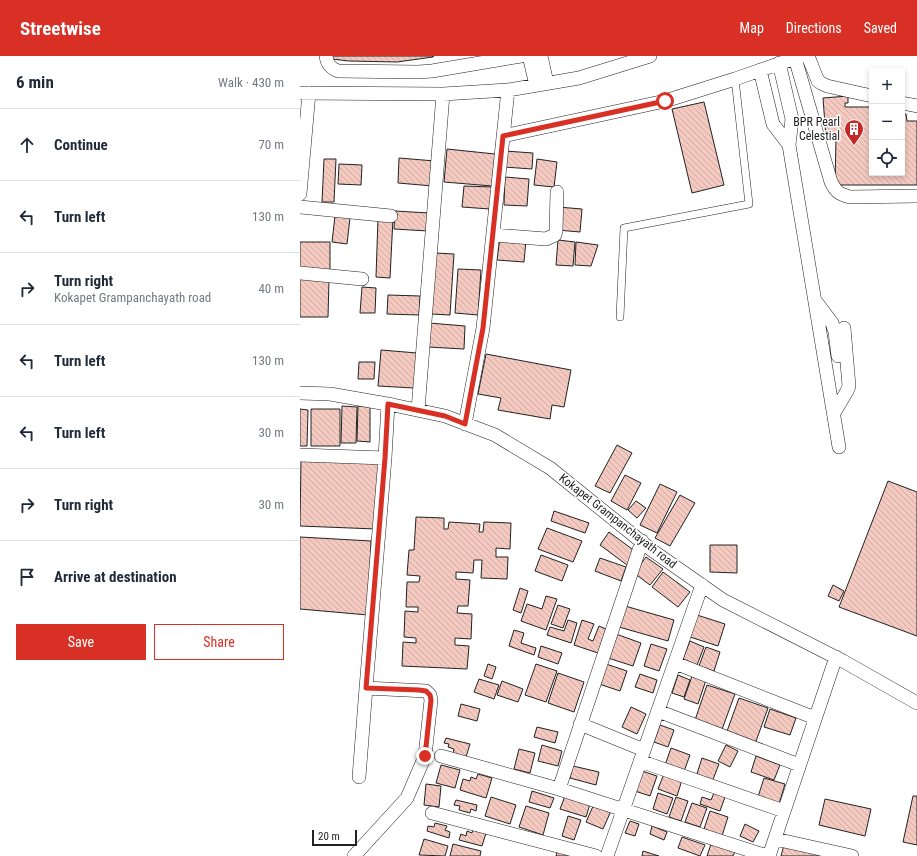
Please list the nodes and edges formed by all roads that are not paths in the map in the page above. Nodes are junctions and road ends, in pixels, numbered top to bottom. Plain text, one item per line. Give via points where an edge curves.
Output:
1 (326, 56) edge
2 (521, 56) edge
3 (529, 56) edge
4 (541, 56) edge
5 (650, 56) edge
6 (801, 56) edge
7 (769, 64) edge
8 (735, 79) junction
9 (821, 83) junction
10 (542, 84) junction
11 (508, 90) junction
12 (804, 90) junction
13 (304, 93) edge
14 (443, 94) junction
15 (869, 95) edge
16 (905, 104) edge
17 (917, 106) edge
18 (503, 136) junction
19 (789, 144) junction
20 (557, 192) dead end
21 (300, 194) edge
22 (917, 196) edge
23 (300, 208) edge
24 (391, 216) dead end
25 (493, 235) junction
26 (300, 273) edge
27 (362, 279) dead end
28 (815, 300) junction
29 (620, 317) dead end
30 (844, 328) dead end
31 (841, 382) dead end
32 (300, 393) edge
33 (383, 403) junction
34 (418, 410) junction
35 (834, 412) junction
36 (465, 424) junction
37 (839, 447) dead end
38 (300, 455) edge
39 (381, 457) junction
40 (642, 541) junction
41 (702, 586) junction
42 (836, 657) junction
43 (675, 663) junction
44 (366, 688) junction
45 (917, 703) edge
46 (658, 711) junction
47 (815, 718) junction
48 (580, 724) junction
49 (441, 756) dead end
50 (642, 756) junction
51 (799, 765) junction
52 (359, 776) dead end
53 (559, 789) junction
54 (623, 809) junction
55 (784, 811) junction
56 (432, 813) dead end
57 (775, 839) junction
58 (354, 856) edge
59 (596, 856) edge
60 (607, 856) edge
61 (768, 856) edge
62 (852, 856) edge

1 - 2 street via 330,67 338,71 418,72
3 - 10 street
4 - 10 street
5 - 10 street via 579,78
6 - 7 street
6 - 9 street
6 - 12 street
7 - 8 street
7 - 19 street via 792,119
7 - 19 street via 773,124
8 - 18 street via 665,101
8 - 29 lane via 748,204 624,228
9 - 12 street
9 - 15 street
10 - 11 street
11 - 14 street
11 - 18 street
12 - 22 street via 834,189 850,197
13 - 14 street
13 - 21 street
14 - 34 street
16 - 17 street
18 - 25 street
19 - 28 street
20 - 25 street via 555,235 546,239
23 - 24 street
25 - 36 street via 483,328
26 - 27 street
28 - 31 street via 834,328
28 - 35 street
30 - 35 street via 849,386
32 - 33 street, Kokapet Grampanchayath road via 330,394
33 - 34 street, Kokapet Grampanchayath road
33 - 39 street
34 - 36 street, Kokapet Grampanchayath road
35 - 37 street
36 - 40 street, Kokapet Grampanchayath road via 495,435 550,468
38 - 39 street
39 - 44 street
40 - 41 street, Kokapet Grampanchayath road
40 - 48 street
41 - 42 street, Kokapet Grampanchayath road via 723,600
41 - 43 street
42 - 45 street, Kokapet Grampanchayath road
42 - 47 street
43 - 46 street
43 - 47 street
44 - 52 street
44 - 58 street via 426,691 431,700 425,756 407,798
46 - 50 street
46 - 51 street
47 - 51 street
48 - 50 street
48 - 53 street
49 - 53 street
50 - 54 street
50 - 55 street
51 - 55 street
53 - 54 street
54 - 60 street
54 - 61 street
55 - 57 street
56 - 59 street
57 - 61 street
57 - 62 street

